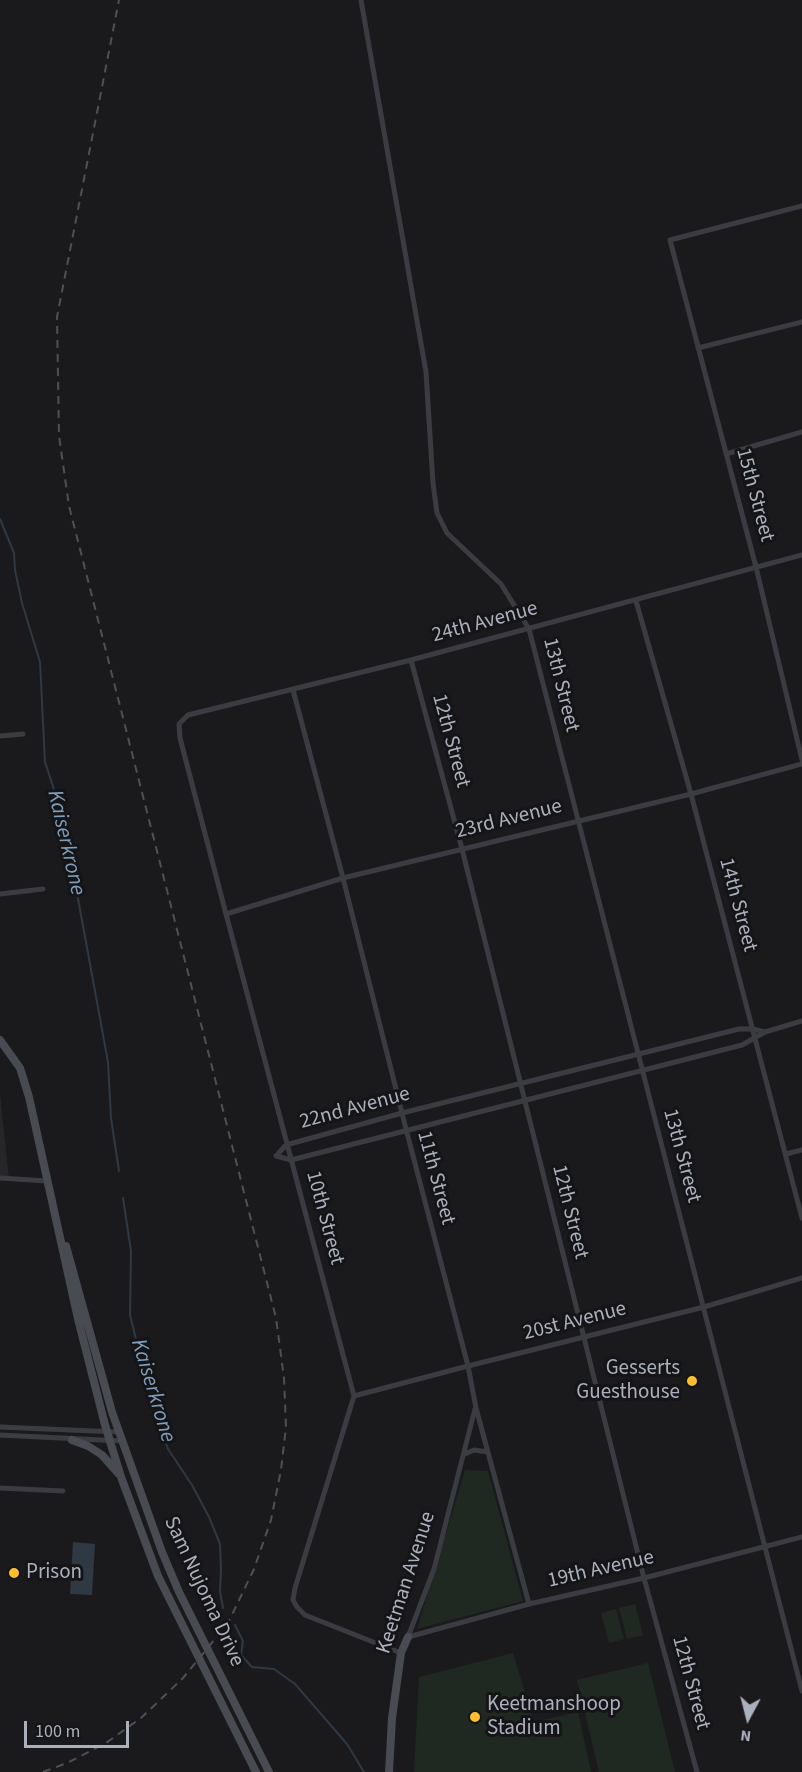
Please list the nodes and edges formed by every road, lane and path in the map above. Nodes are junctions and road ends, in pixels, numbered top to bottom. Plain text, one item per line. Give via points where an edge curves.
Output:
1 (361, 0) edge
2 (802, 207) edge
3 (802, 322) edge
4 (698, 348) junction
5 (802, 432) edge
6 (726, 453) junction
7 (802, 555) edge
8 (756, 567) junction
9 (636, 601) junction
10 (529, 629) junction
11 (411, 660) junction
12 (292, 690) junction
13 (179, 724) joint
14 (22, 734) dead end
15 (0, 736) edge
16 (802, 762) edge
17 (691, 794) junction
18 (577, 821) junction
19 (462, 849) junction
20 (343, 878) junction
21 (43, 889) dead end
22 (0, 894) edge
23 (226, 914) junction
24 (802, 1021) edge
25 (753, 1029) junction
26 (765, 1032) junction
27 (756, 1038) junction
28 (0, 1040) edge
29 (639, 1055) junction
30 (642, 1071) junction
31 (520, 1084) junction
32 (524, 1100) junction
33 (402, 1113) junction
34 (405, 1129) junction
35 (286, 1145) junction
36 (802, 1149) edge
37 (786, 1154) junction
38 (291, 1160) junction
39 (0, 1178) edge
40 (47, 1181) junction
41 (56, 1216) junction
42 (802, 1218) edge
43 (802, 1278) edge
44 (704, 1307) junction
45 (583, 1338) junction
46 (468, 1366) junction
47 (354, 1396) junction
48 (476, 1408) junction
49 (0, 1427) edge
50 (107, 1432) junction
51 (118, 1432) junction
52 (0, 1435) edge
53 (72, 1440) junction
54 (110, 1442) junction
55 (122, 1442) junction
56 (488, 1452) junction
57 (465, 1454) junction
58 (121, 1477) junction
59 (0, 1488) edge
60 (63, 1491) dead end
61 (802, 1537) edge
62 (766, 1546) junction
63 (644, 1578) junction
64 (529, 1604) junction
65 (408, 1637) junction
66 (401, 1653) junction
67 (802, 1690) edge
68 (256, 1772) edge
69 (269, 1772) edge
70 (389, 1772) edge
71 (697, 1772) edge

1 - 10 street, 13th Street via 426,372 437,513 447,533 501,584
2 - 4 street, 15th Street via 670,240
3 - 4 street
4 - 6 street, 15th Street
5 - 6 street
6 - 8 street, 15th Street
7 - 8 street, 24th Avenue
8 - 9 street, 24th Avenue
8 - 16 street, 15th Street
9 - 10 street, 24th Avenue
9 - 17 street, 14th Street
10 - 11 street, 24th Avenue
10 - 18 street, 13th Street
11 - 12 street, 24th Avenue
11 - 19 street, 12th Street
12 - 13 street, 24th Avenue via 188,715
12 - 20 street, 11th Street
13 - 23 street, 10th Street
14 - 15 street
16 - 17 street, 23rd Avenue
17 - 18 street, 23rd Avenue
17 - 25 street, 14th Street
18 - 19 street, 23rd Avenue
18 - 29 street, 13th Street
19 - 20 street, 23rd Avenue
19 - 31 street, 12th Street
20 - 23 street, 23rd Avenue
20 - 33 street, 11th Street
21 - 22 street
23 - 35 street, 10th Street
24 - 26 street, 22nd Avenue
25 - 26 street, 22nd Avenue
25 - 27 street, 14th Street
25 - 29 street, 22nd Avenue via 739,1029
26 - 27 street, 22nd Avenue
27 - 30 street, 22nd Avenue
27 - 37 street, 14th Street
28 - 40 main road, Sam Nujoma Drive via 20,1068
29 - 30 street, 13th Street
29 - 31 street, 22nd Avenue
30 - 32 street, 22nd Avenue
30 - 44 street, 13th Street
31 - 32 street, 12th Street
31 - 33 street, 22nd Avenue
32 - 34 street, 22nd Avenue
32 - 45 street, 12th Street
33 - 34 street, 11th Street
33 - 35 street, 22nd Avenue
34 - 38 street, 22nd Avenue
34 - 46 street, 11th Street
35 - 38 street, 10th Street
35 - 38 street, 22nd Avenue via 276,1156
36 - 37 street
37 - 42 street, 14th Street
38 - 47 street, 10th Street
39 - 40 street
40 - 41 main road, Sam Nujoma Drive
41 - 50 main road, Sam Nujoma Drive
41 - 51 main road, Sam Nujoma Drive
43 - 44 street, 20st Avenue
44 - 45 street, 20st Avenue
44 - 62 street, 13th Street
45 - 46 street, 20st Avenue
45 - 63 street, 12th Street
46 - 47 street, 20st Avenue
46 - 48 street, 11th Street
47 - 66 street via 293,1600 305,1615
48 - 56 street, 11th Street
48 - 57 street, Keetman Avenue
49 - 50 street
50 - 51 street
50 - 54 main road, Sam Nujoma Drive
51 - 55 main road, Sam Nujoma Drive
52 - 53 street
53 - 54 street
53 - 58 main road via 102,1455
54 - 55 street
54 - 58 main road, Sam Nujoma Drive
55 - 69 main road, Sam Nujoma Drive via 170,1573
56 - 57 street via 474,1450
56 - 64 street, 11th Street
57 - 65 street, Keetman Avenue via 434,1569
58 - 68 main road, Sam Nujoma Drive via 158,1576
59 - 60 street
61 - 62 street, 19th Avenue
62 - 63 street, 19th Avenue
62 - 67 street, 13th Street
63 - 64 street, 19th Avenue
63 - 71 street, 12th Street
64 - 65 street, 19th Avenue
65 - 66 main road, Keetman Avenue
66 - 70 main road, Keetman Avenue

